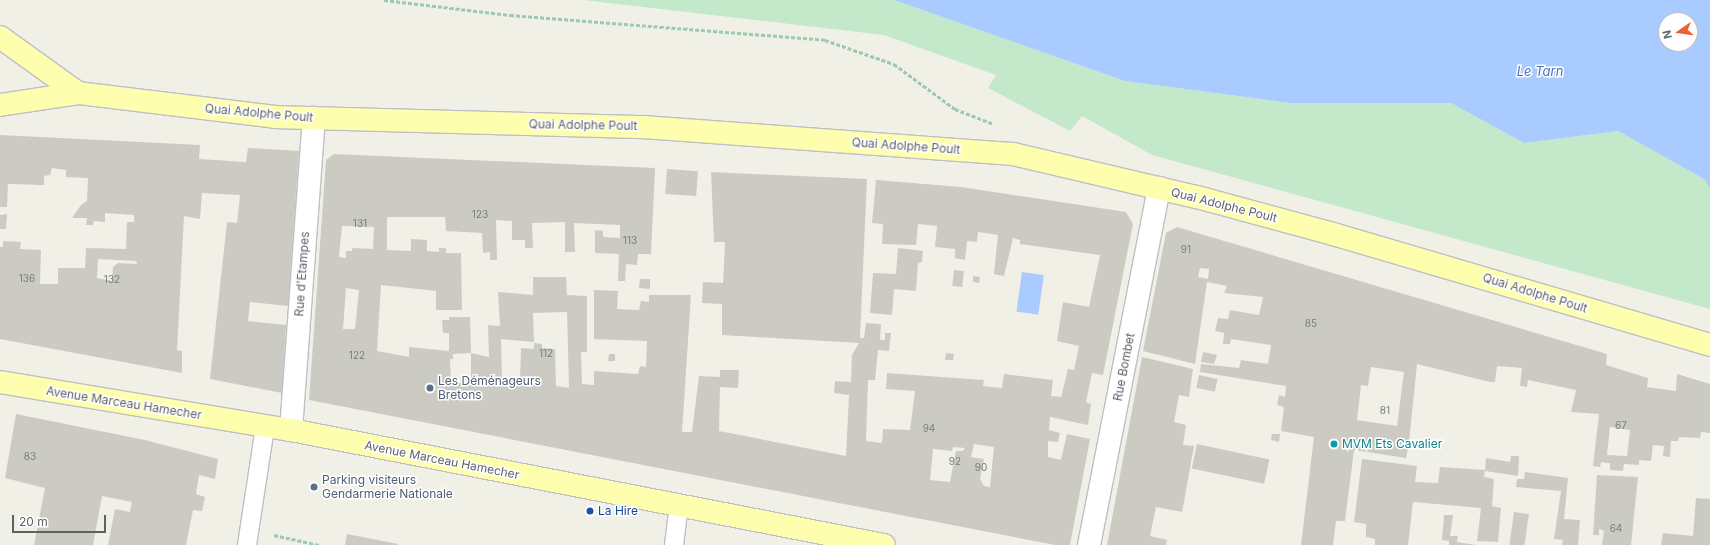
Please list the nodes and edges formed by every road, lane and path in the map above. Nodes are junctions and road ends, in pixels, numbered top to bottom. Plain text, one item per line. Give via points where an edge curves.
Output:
1 (384, 0) edge
2 (0, 37) edge
3 (78, 93) junction
4 (0, 105) edge
5 (314, 118) junction
6 (996, 125) dead end
7 (1158, 188) junction
8 (1710, 345) edge
9 (0, 382) edge
10 (265, 427) junction
11 (291, 430) junction
12 (680, 506) junction
13 (272, 534) dead end
14 (247, 545) edge
15 (319, 545) edge
16 (674, 545) edge
17 (884, 545) edge
18 (1089, 545) edge

1 - 6 path via 510,15 825,40 894,64 955,110
2 - 3 main road, Quai Adolphe Poult
3 - 4 main road, Quai Adolphe Poult
3 - 5 main road, Quai Adolphe Poult via 275,117
5 - 7 main road, Quai Adolphe Poult via 644,127 1013,154
5 - 11 street, Rue d'Etampes
7 - 8 main road, Quai Adolphe Poult via 1333,234
7 - 18 street, Rue Bombet
9 - 10 main road, Avenue Marceau Hamecher
10 - 11 main road, Avenue Marceau Hamecher
10 - 14 lane
11 - 12 main road, Avenue Marceau Hamecher
12 - 16 lane
12 - 17 main road, Avenue Marceau Hamecher
13 - 15 path

